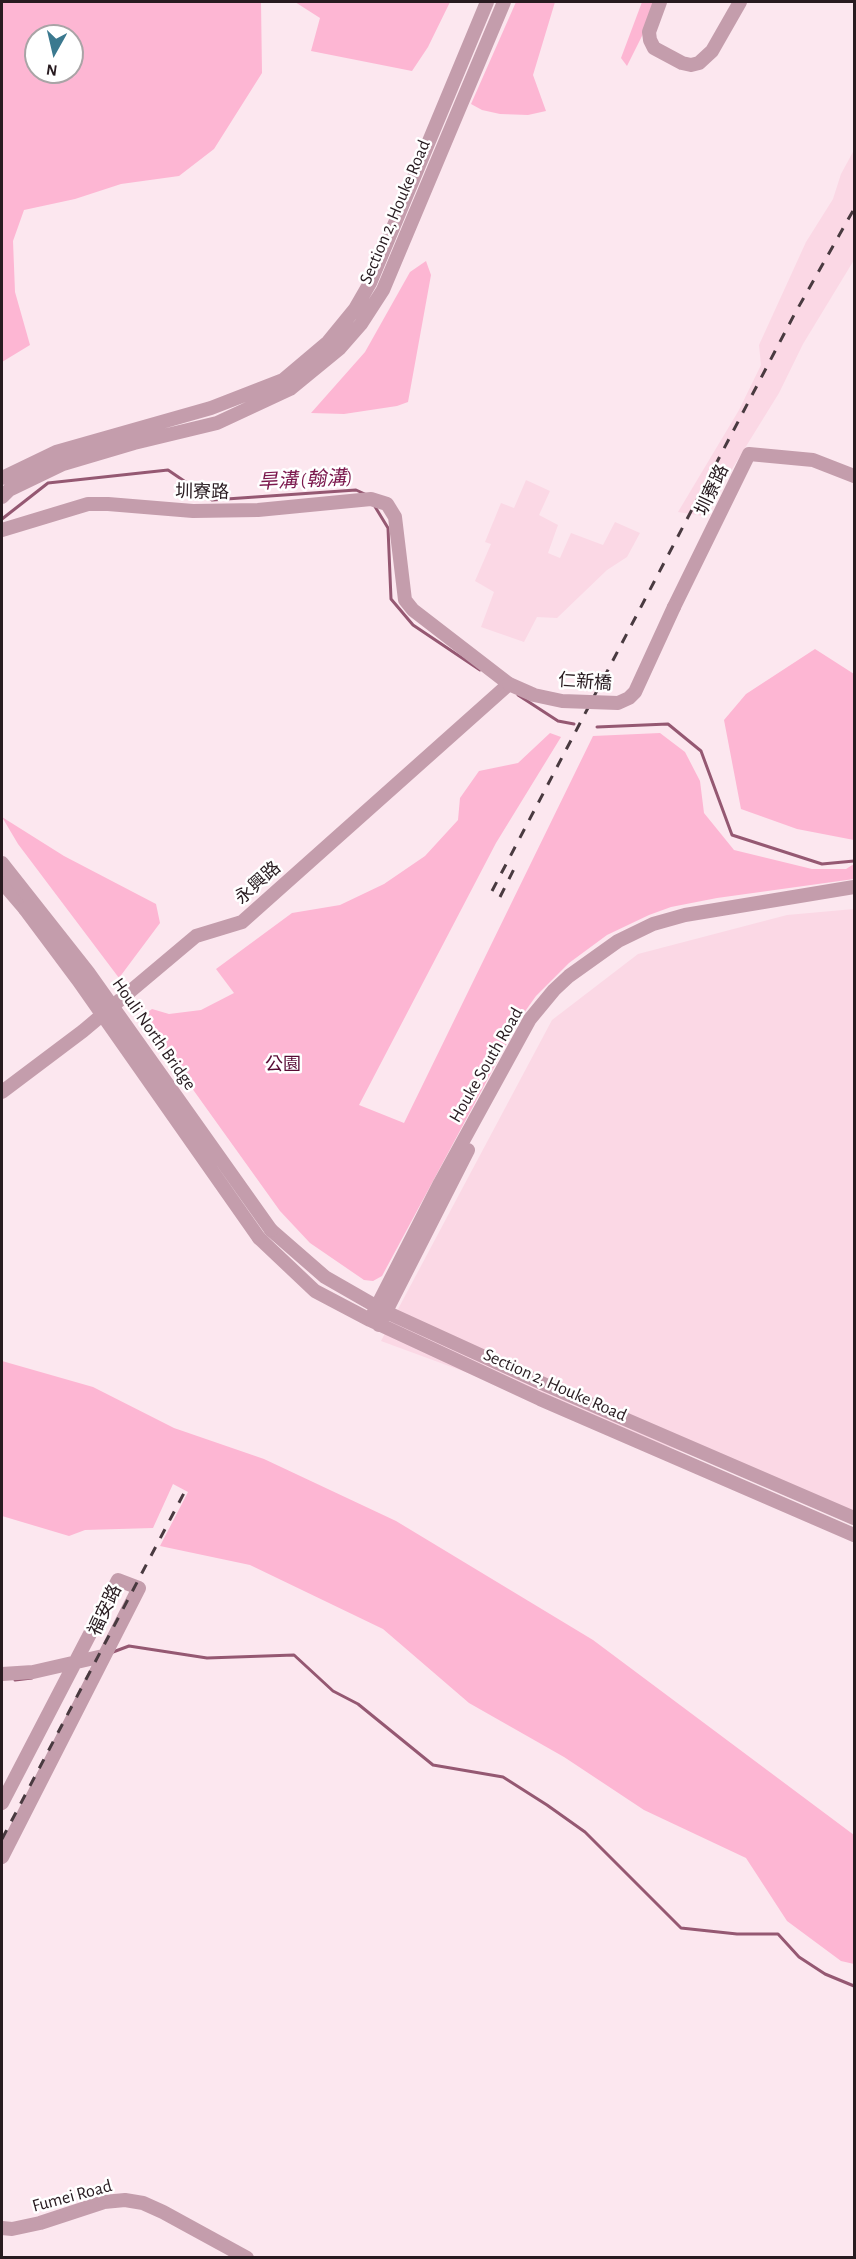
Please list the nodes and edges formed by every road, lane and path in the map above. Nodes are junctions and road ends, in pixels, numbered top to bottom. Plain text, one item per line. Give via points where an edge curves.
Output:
1 (487, 2) edge
2 (504, 2) edge
3 (660, 2) edge
4 (740, 2) edge
5 (60, 458) junction
6 (855, 476) edge
7 (2, 478) edge
8 (2, 496) edge
9 (2, 530) edge
10 (674, 607) joint
11 (509, 684) junction
12 (2, 863) edge
13 (2, 882) edge
14 (855, 887) edge
15 (855, 894) edge
16 (2, 1092) edge
17 (444, 1185) junction
18 (271, 1230) joint
19 (259, 1238) joint
20 (381, 1309) junction
21 (374, 1323) junction
22 (683, 1444) junction
23 (678, 1458) junction
24 (855, 1518) edge
25 (855, 1535) edge
26 (103, 1656) junction
27 (76, 1661) junction
28 (2, 1674) edge
29 (2, 1803) edge
30 (2, 1857) edge
31 (2, 2228) edge
32 (247, 2258) edge

1 - 5 street, Section 2, Houke Road via 370,283 328,342 283,380
2 - 5 street, Section 2, Houke Road via 383,290 362,324 340,348 290,389 217,423
3 - 4 street via 651,24 650,40 661,54 691,65 712,51
5 - 7 street
5 - 8 street
6 - 10 street, 圳寮路 via 813,460 749,454
9 - 11 street, 圳寮路 via 88,504 205,511 371,499 387,504 395,517 405,600
10 - 11 street, 仁新橋, bridge via 629,698 618,703 562,701
11 - 16 street, 永興路 via 242,922 196,936 83,1031
12 - 18 street, Houli North Bridge, bridge via 88,972
13 - 19 street, Houli North Bridge, bridge via 78,980
14 - 17 street, Houke South Road via 685,915 653,924 601,952 554,990 530,1019
15 - 17 street, Houke South Road via 686,922 621,948 575,983 536,1025
17 - 20 street, Houke South Road
18 - 20 street, Section 2, Houke Road via 325,1277
19 - 21 street, Section 2, Houke Road via 315,1291
20 - 21 street, Houke South Road
20 - 22 street, Section 2, Houke Road
21 - 23 street, Section 2, Houke Road
22 - 23 street
22 - 24 street, Section 2, Houke Road
23 - 25 street, Section 2, Houke Road
26 - 27 street
26 - 27 street, 福安路 via 139,1588 118,1580
26 - 30 street, 福安路
27 - 28 street via 33,1672
27 - 29 street, 福安路
31 - 32 street, Fumei Road via 40,2223 104,2202 125,2200 163,2212

